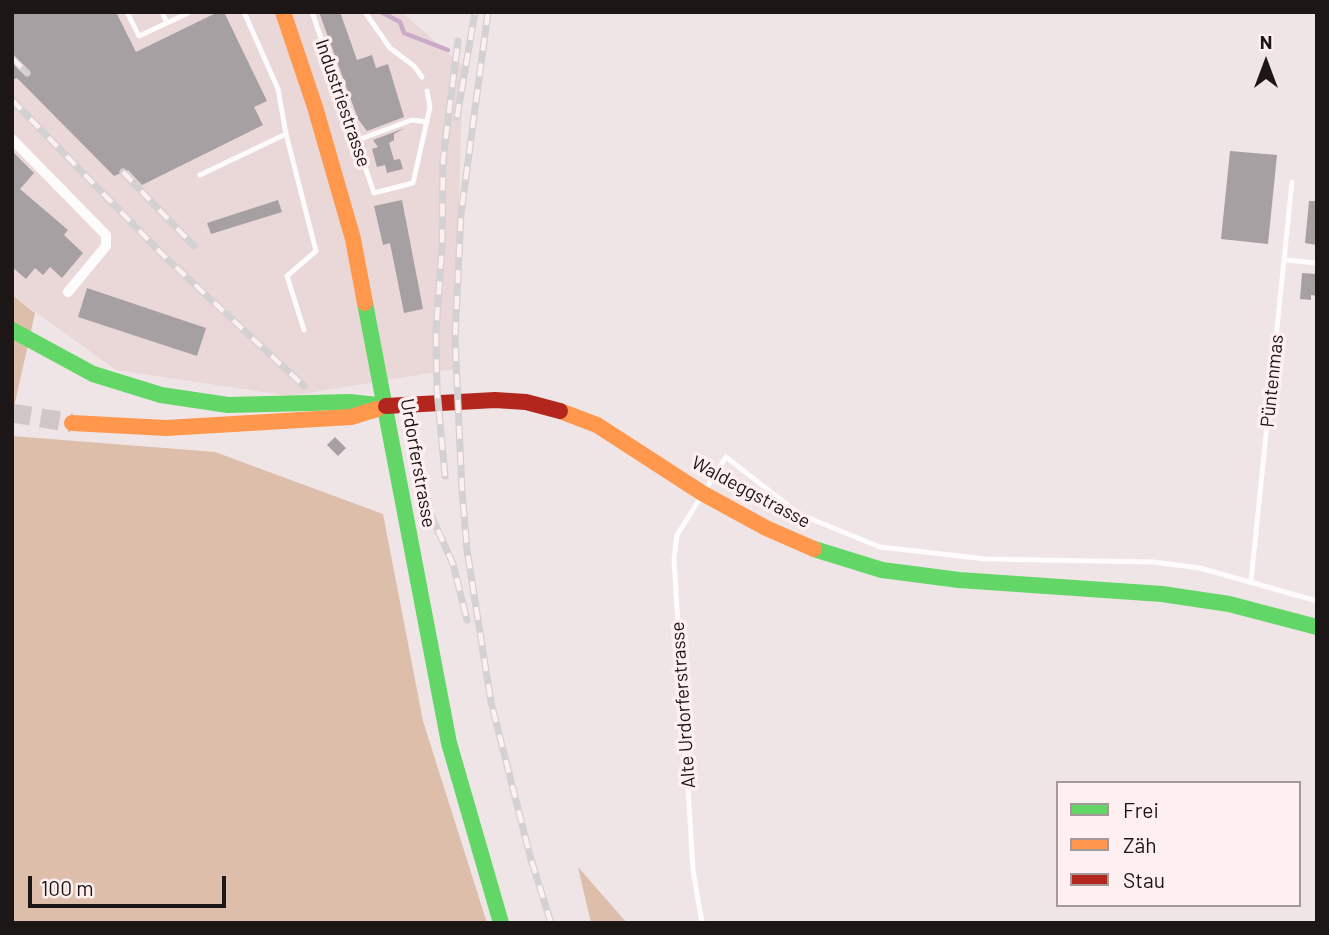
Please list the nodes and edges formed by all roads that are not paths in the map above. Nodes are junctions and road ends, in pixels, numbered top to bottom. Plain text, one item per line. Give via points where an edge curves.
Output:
1 (127, 12) edge
2 (162, 12) edge
3 (190, 12) edge
4 (244, 12) edge
5 (283, 12) edge
6 (312, 12) edge
7 (365, 12) edge
8 (166, 23) junction
9 (422, 77) dead end
10 (427, 91) dead end
11 (427, 122) junction
12 (286, 134) junction
13 (12, 139) edge
14 (355, 141) junction
15 (201, 174) dead end
16 (1292, 182) dead end
17 (1284, 260) junction
18 (1317, 263) edge
19 (68, 292) dead end
20 (12, 330) edge
21 (304, 330) dead end
22 (386, 406) junction
23 (72, 423) tunnel mouth
24 (702, 493) junction
25 (1251, 581) junction
26 (1317, 601) edge
27 (1317, 626) edge
28 (501, 923) edge
29 (702, 923) edge

1 - 8 lane via 139,36
2 - 8 lane
3 - 8 lane
4 - 12 lane via 278,89
5 - 22 main road, Urdorferstrasse via 353,239
6 - 14 lane, Industriestrasse
7 - 9 lane via 390,48
10 - 11 lane
11 - 14 lane via 412,120
11 - 14 lane, Industriestrasse via 413,183 374,193
12 - 15 lane
12 - 21 lane via 316,251 288,276
13 - 19 street via 106,235 106,246
16 - 17 lane, Püntenmas
17 - 18 lane
17 - 25 lane, Püntenmas
20 - 22 main road via 93,374 161,395 228,405 350,402
22 - 23 main road via 351,417 166,428
22 - 24 main road, Waldeggstrasse via 495,400 551,407 588,421
22 - 28 main road, Urdorferstrasse via 449,743
24 - 25 lane, Alte Urdorferstrasse via 726,457 799,514 880,547 986,559 1153,562
24 - 27 main road, Waldeggstrasse via 818,551 882,570 1162,594 1229,604
24 - 29 lane, Alte Urdorferstrasse via 677,535 674,559 693,870
25 - 26 lane

